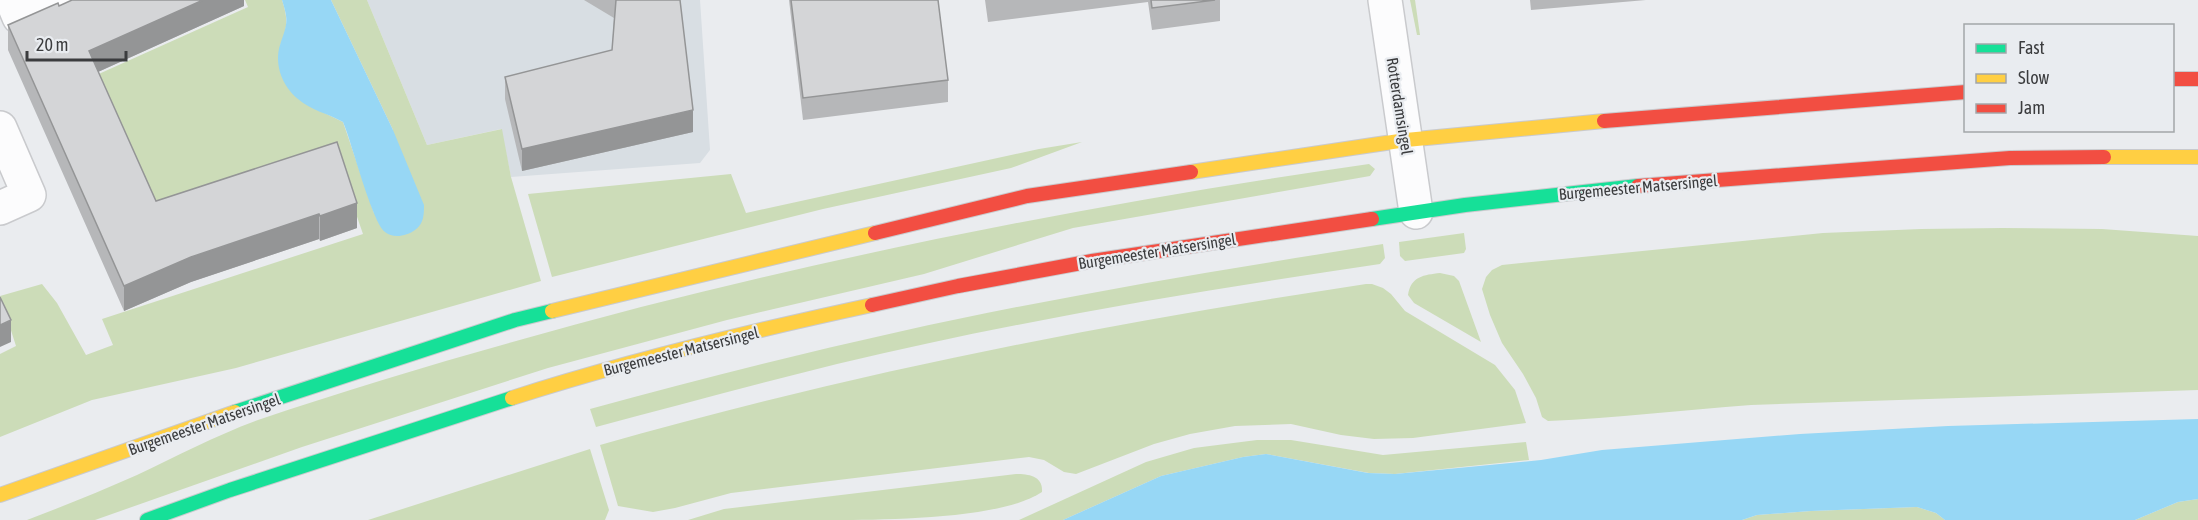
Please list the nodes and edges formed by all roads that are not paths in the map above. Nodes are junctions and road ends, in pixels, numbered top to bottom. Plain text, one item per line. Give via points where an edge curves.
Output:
1 (12, 0) edge
2 (59, 0) edge
3 (1384, 0) edge
4 (2174, 79) edge
5 (2198, 79) edge
6 (1964, 92) edge
7 (0, 128) edge
8 (1406, 140) junction
9 (2198, 157) edge
10 (0, 208) edge
11 (1416, 212) junction
12 (0, 495) edge
13 (147, 520) edge

1 - 2 street via 19,17
3 - 8 street, Rotterdamsingel
4 - 5 main road
6 - 8 main road, Burgemeester Matsersingel
7 - 10 street via 29,195
8 - 11 street, Rotterdamsingel
8 - 12 main road, Burgemeester Matsersingel via 1028,196 613,295 515,320
9 - 11 main road, Burgemeester Matsersingel via 2010,158 1862,168 1650,185
11 - 13 main road, Burgemeester Matsersingel via 1092,261 784,324 630,362 534,391

